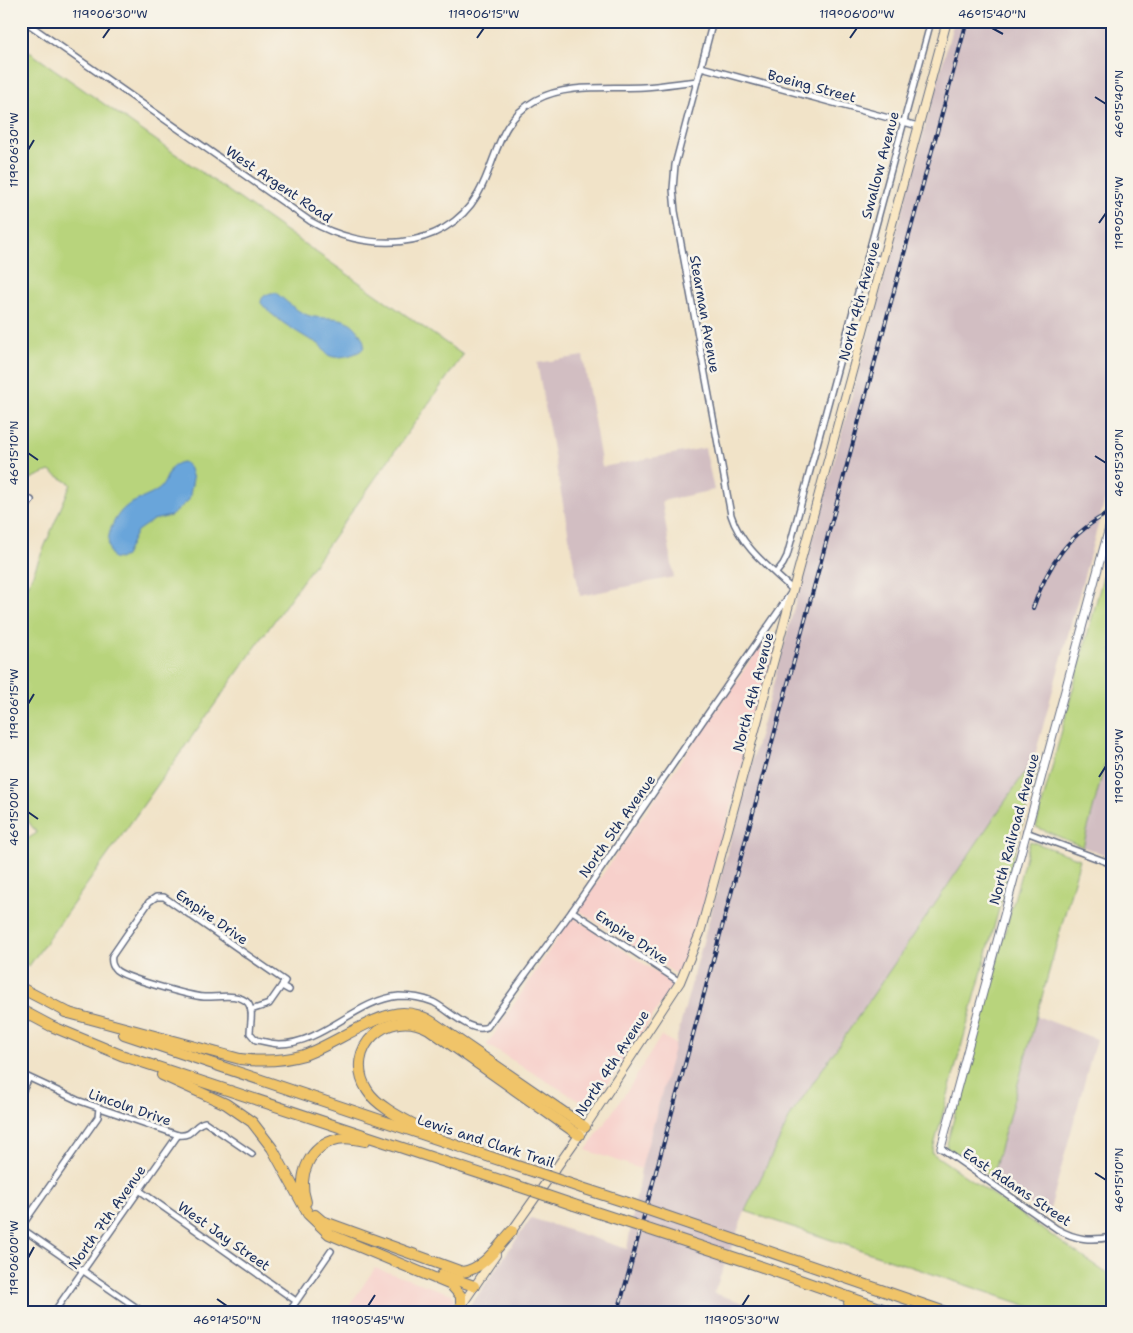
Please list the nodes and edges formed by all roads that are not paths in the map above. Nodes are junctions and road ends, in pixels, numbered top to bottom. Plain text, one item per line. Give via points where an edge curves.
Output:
1 (24, 21) edge
2 (713, 21) edge
3 (932, 21) edge
4 (947, 21) edge
5 (701, 67) junction
6 (697, 81) junction
7 (904, 122) junction
8 (918, 126) junction
9 (868, 256) junction
10 (882, 260) junction
11 (31, 500) dead end
12 (21, 516) edge
13 (1112, 517) edge
14 (776, 574) junction
15 (793, 590) junction
16 (1026, 832) junction
17 (1112, 864) edge
18 (572, 911) junction
19 (680, 982) junction
20 (282, 986) junction
21 (21, 988) edge
22 (289, 990) dead end
23 (21, 1010) edge
24 (251, 1010) junction
25 (64, 1012) junction
26 (121, 1055) junction
27 (21, 1074) edge
28 (29, 1078) junction
29 (21, 1094) edge
30 (99, 1108) junction
31 (582, 1131) junction
32 (178, 1135) junction
33 (454, 1146) junction
34 (405, 1148) junction
35 (941, 1148) joint
36 (252, 1154) dead end
37 (139, 1190) junction
38 (21, 1227) edge
39 (512, 1231) junction
40 (1112, 1237) edge
41 (340, 1239) junction
42 (331, 1250) dead end
43 (83, 1270) junction
44 (462, 1272) junction
45 (474, 1286) junction
46 (815, 1286) junction
47 (910, 1300) junction
48 (296, 1301) junction
49 (459, 1309) edge
50 (54, 1312) edge
51 (143, 1312) edge
52 (288, 1312) edge
53 (866, 1312) edge
54 (891, 1312) edge
55 (946, 1312) edge
56 (952, 1312) edge

1 - 6 street, West Argent Road via 310,221 334,233 370,242 416,240 442,230 459,218 481,188 505,128 536,100 565,90
2 - 5 street, Stearman Avenue
3 - 7 street, Swallow Avenue
4 - 8 main road, North 4th Avenue
5 - 6 street, Stearman Avenue
5 - 7 street, Boeing Street
6 - 14 street, Stearman Avenue via 675,165 675,211 731,515 744,541
7 - 8 street, Boeing Street
7 - 9 street, Swallow Avenue
8 - 10 main road, North 4th Avenue
9 - 10 street
9 - 14 street, Swallow Avenue via 787,556
10 - 15 main road, North 4th Avenue
11 - 12 street
13 - 16 street, North Railroad Avenue
14 - 15 street, Stearman Avenue
15 - 18 street, North 5th Avenue
15 - 19 main road, North 4th Avenue via 700,933
16 - 17 street
16 - 35 street, North Railroad Avenue
18 - 19 street, Empire Drive
18 - 24 street, North 5th Avenue via 486,1027 474,1028 439,1006 416,997 389,998 307,1038 278,1044 256,1040 250,1033
19 - 31 main road, North 4th Avenue
20 - 22 street
20 - 24 street via 269,1004
20 - 24 street, Empire Drive via 285,981 164,898 156,897 149,902 112,956 116,970 137,980 202,997 239,998 247,1002
21 - 25 highway, Lewis and Clark Trail
23 - 26 highway via 63,1032
25 - 31 highway via 240,1059 265,1061 315,1051 388,1015 419,1015
25 - 33 highway, Lewis and Clark Trail
26 - 34 highway
26 - 41 highway via 226,1104 248,1118 266,1138 308,1214 321,1228
27 - 28 street, Lincoln Drive
28 - 29 street
28 - 30 street, Lincoln Drive
30 - 32 street, Lincoln Drive
30 - 38 street via 98,1117
31 - 33 highway via 429,1028 404,1022 383,1027 367,1042 362,1055 360,1070 367,1090 402,1118
31 - 39 main road, North 4th Avenue
32 - 36 street, Lincoln Drive via 190,1133 205,1122
32 - 37 street, North 7th Avenue
33 - 47 highway, Lewis and Clark Trail, bridge
34 - 44 highway via 352,1138 324,1144 306,1166 302,1180 306,1201 313,1214 322,1221
34 - 46 highway, bridge
35 - 40 street, East Adams Street via 1069,1236 1091,1240
37 - 43 street, North 7th Avenue
37 - 48 street, West Jay Street
38 - 43 street
39 - 44 highway via 481,1264 470,1272
39 - 45 main road, North 4th Avenue
41 - 45 highway
41 - 49 highway via 451,1285 461,1296
42 - 48 street
43 - 50 street, North 7th Avenue
43 - 51 street
44 - 45 highway
45 - 49 main road, North 4th Avenue
46 - 53 highway
46 - 54 highway
47 - 55 highway, Lewis and Clark Trail
47 - 56 highway
48 - 52 street

